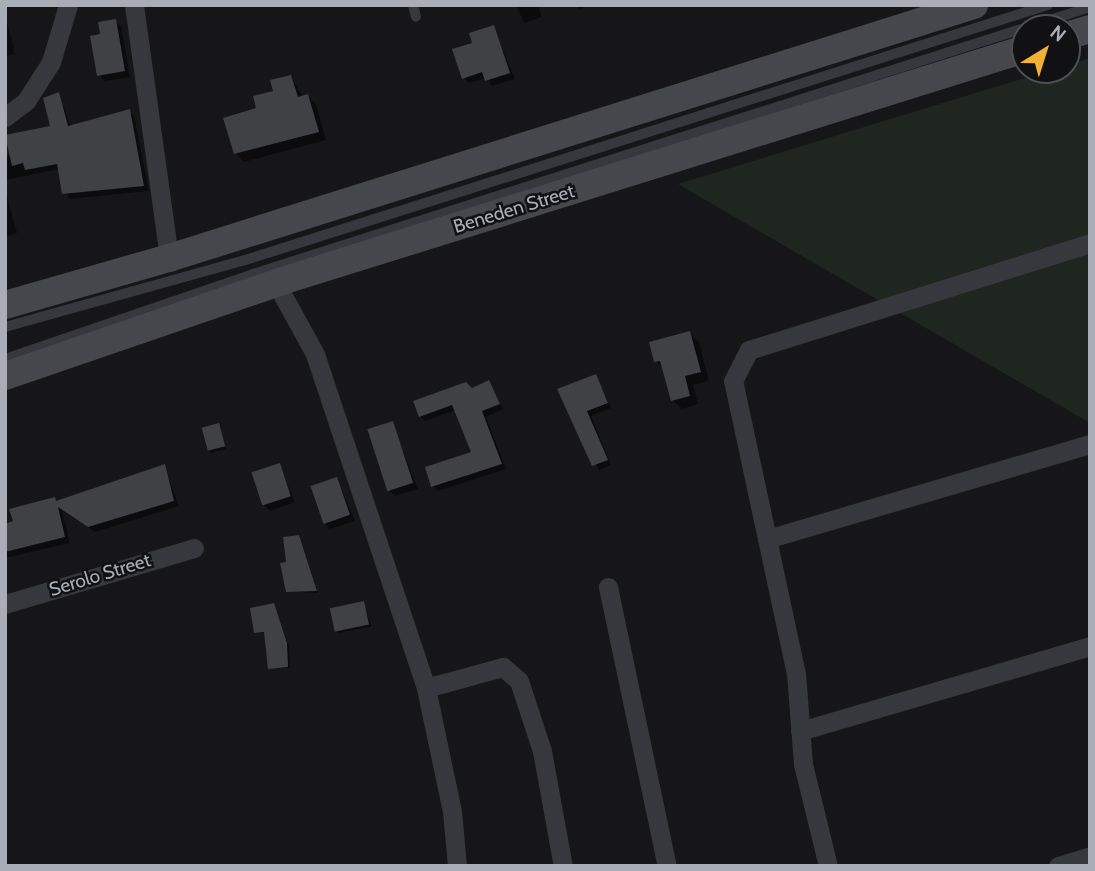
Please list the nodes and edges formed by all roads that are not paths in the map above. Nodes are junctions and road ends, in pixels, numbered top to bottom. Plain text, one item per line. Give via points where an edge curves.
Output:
1 (68, 5) edge
2 (134, 5) edge
3 (413, 5) edge
4 (974, 5) edge
5 (1048, 5) edge
6 (1090, 7) edge
7 (416, 17) dead end
8 (1011, 53) edge
9 (5, 117) edge
10 (1090, 243) edge
11 (169, 258) junction
12 (276, 284) junction
13 (5, 305) edge
14 (5, 327) edge
15 (5, 359) edge
16 (5, 376) edge
17 (1090, 444) edge
18 (767, 539) junction
19 (194, 548) dead end
20 (608, 587) dead end
21 (5, 604) edge
22 (1090, 646) edge
23 (426, 688) junction
24 (800, 731) junction
25 (1090, 856) edge
26 (457, 866) edge
27 (563, 866) edge
28 (667, 866) edge
29 (828, 866) edge
30 (1058, 866) edge

1 - 9 street via 44,74 26,101
2 - 11 street
3 - 7 lane
4 - 11 main road
5 - 14 lane via 252,258
6 - 15 lane via 253,274
8 - 12 main road, Beneden Street
10 - 18 street via 749,350 733,381
11 - 13 main road
12 - 16 main road, Beneden Street
12 - 23 street via 314,354
17 - 18 street
18 - 24 street via 796,674
19 - 21 street, Serolo Street
20 - 28 street
22 - 24 street
23 - 26 street via 452,811
23 - 27 street via 503,667 519,681 542,751
24 - 29 street via 803,764
25 - 30 street

